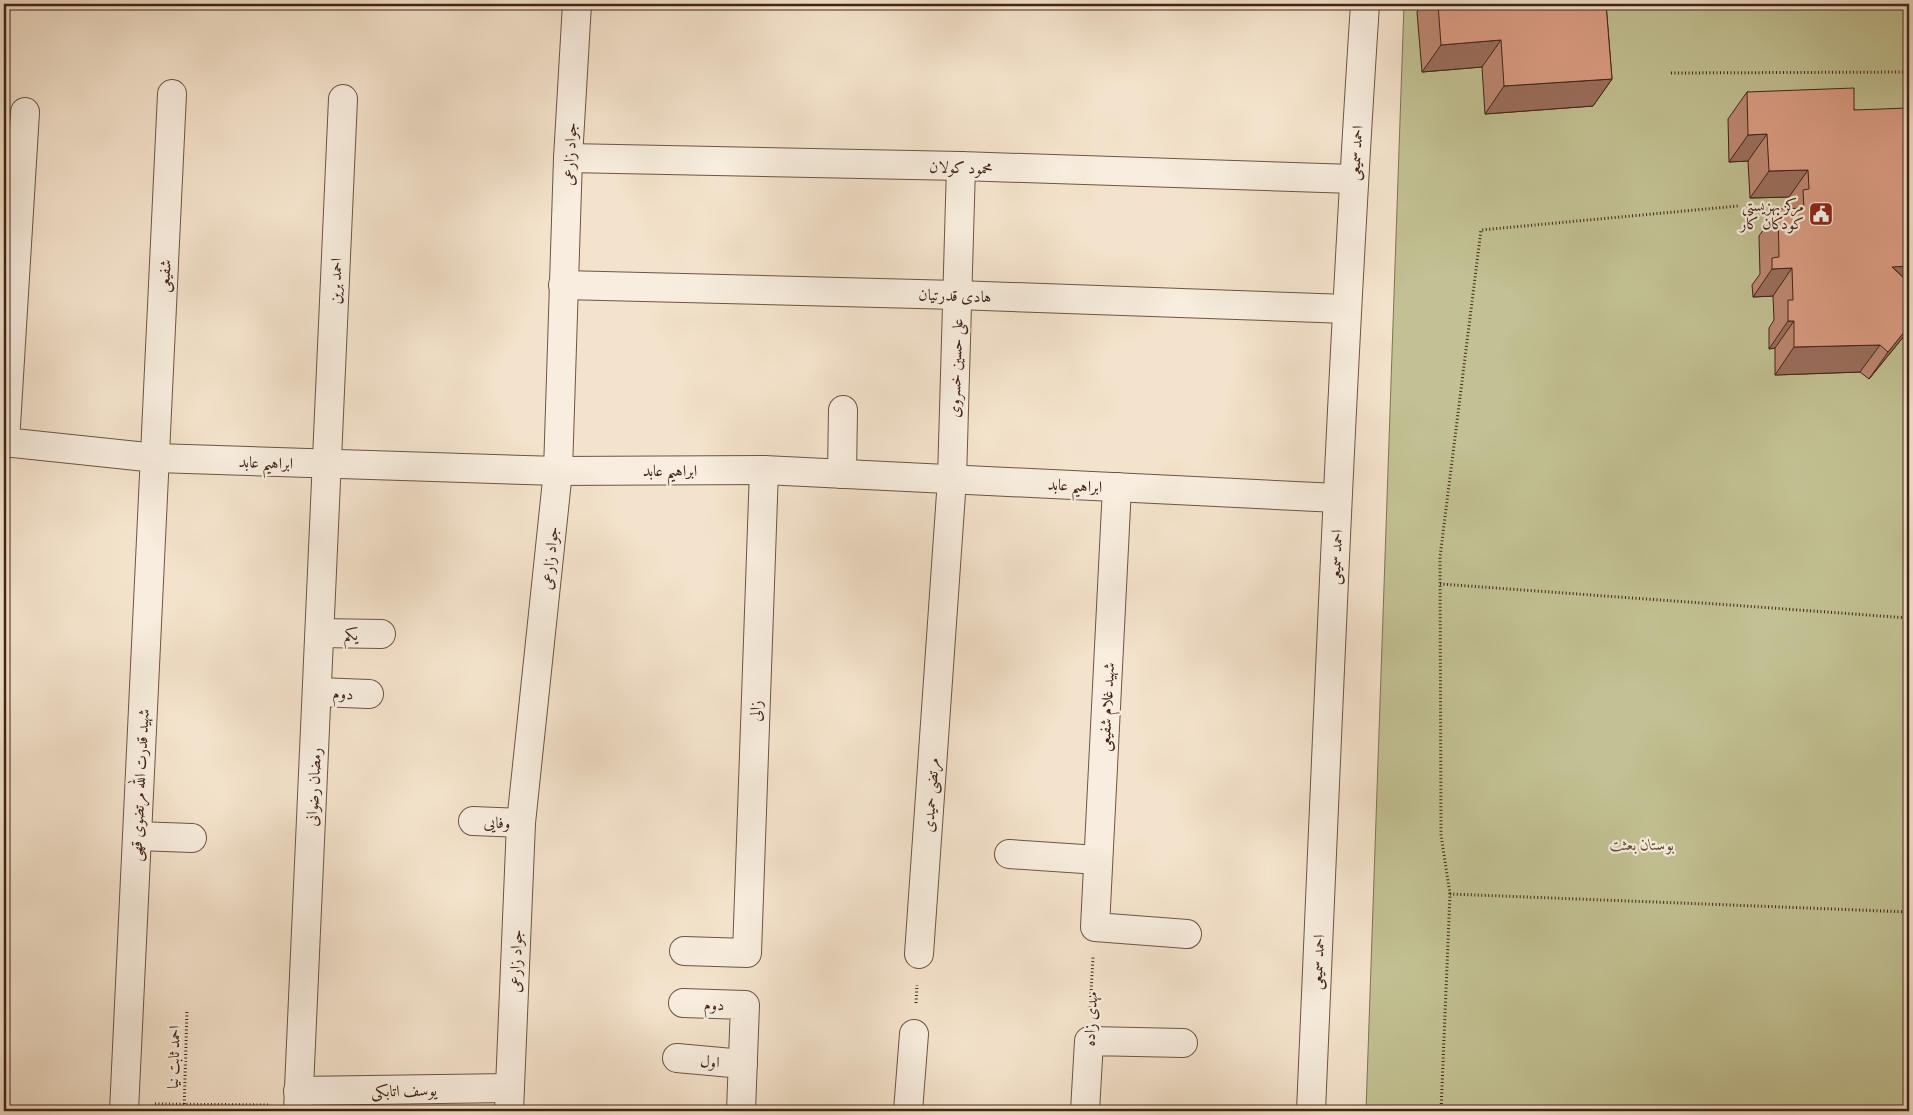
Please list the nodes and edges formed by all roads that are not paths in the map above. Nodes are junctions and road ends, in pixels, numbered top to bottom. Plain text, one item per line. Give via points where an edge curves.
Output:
1 (577, 4) edge
2 (1365, 4) edge
3 (172, 94) dead end
4 (343, 99) dead end
5 (25, 112) dead end
6 (568, 158) junction
7 (961, 166) junction
8 (1353, 179) junction
9 (563, 286) junction
10 (957, 295) junction
11 (1347, 309) junction
12 (843, 410) dead end
13 (4, 442) edge
14 (156, 458) junction
15 (328, 464) junction
16 (558, 470) junction
17 (764, 470) junction
18 (842, 474) junction
19 (952, 479) junction
20 (1117, 487) junction
21 (1338, 498) junction
22 (320, 634) junction
23 (381, 634) dead end
24 (318, 692) junction
25 (369, 694) dead end
26 (473, 821) dead end
27 (521, 823) junction
28 (137, 836) junction
29 (192, 838) dead end
30 (1009, 854) dead end
31 (1098, 860) junction
32 (1186, 934) dead end
33 (684, 951) dead end
34 (919, 954) road end
35 (683, 1003) dead end
36 (914, 1034) road end
37 (1182, 1043) dead end
38 (677, 1058) dead end
39 (743, 1064) junction
40 (510, 1099) edge
41 (298, 1101) edge
42 (124, 1108) edge
43 (741, 1111) edge
44 (908, 1111) edge
45 (1085, 1111) edge
46 (1311, 1111) edge

1 - 6 street, جواد زارعی
2 - 8 street, احمد سمیعی
3 - 14 street, شفیعی
4 - 15 street, احمد برین
5 - 13 street
6 - 7 street, محمود کولان
6 - 9 street, جواد زارعی
7 - 8 street, محمود کولان
7 - 10 street, علی حسین خسروی
8 - 11 street, احمد سمیعی
9 - 10 street, هادی قدرتیان
9 - 16 street, جواد زارعی
10 - 11 street, هادی قدرتیان
10 - 19 street, علی حسین خسروی
11 - 21 street, احمد سمیعی
12 - 18 street
13 - 14 street, ابراهیم عابد
14 - 15 street, ابراهیم عابد
14 - 28 street, شهید قدرت الله مرتضوی قهی
15 - 16 street, ابراهیم عابد
15 - 22 street, رمضان رضوانی
16 - 17 street, ابراهیم عابد
16 - 27 street, جواد زارعی
17 - 18 street, ابراهیم عابد
17 - 33 street, زالی via 747,953
18 - 19 street, ابراهیم عابد
19 - 20 street, ابراهیم عابد
19 - 34 street, مرتضی حمیدی
20 - 21 street, ابراهیم عابد
20 - 31 street, شهید غلام شفیعی
21 - 46 street, احمد سمیعی
22 - 23 street, یکم
22 - 24 street, رمضان رضوانی
24 - 25 street, دوم
24 - 41 street, رمضان رضوانی
26 - 27 street, وفایی
27 - 40 street, جواد زارعی
28 - 29 street
28 - 42 street, شهید قدرت الله مرتضوی قهی
30 - 31 street
31 - 32 street, شهید غلام شفیعی via 1095,926
35 - 39 street, دوم via 745,1005
36 - 44 street
37 - 45 street, مهدی زاده via 1089,1041
38 - 39 street, اول
39 - 43 street
40 - 41 street, یوسف اتابکی

